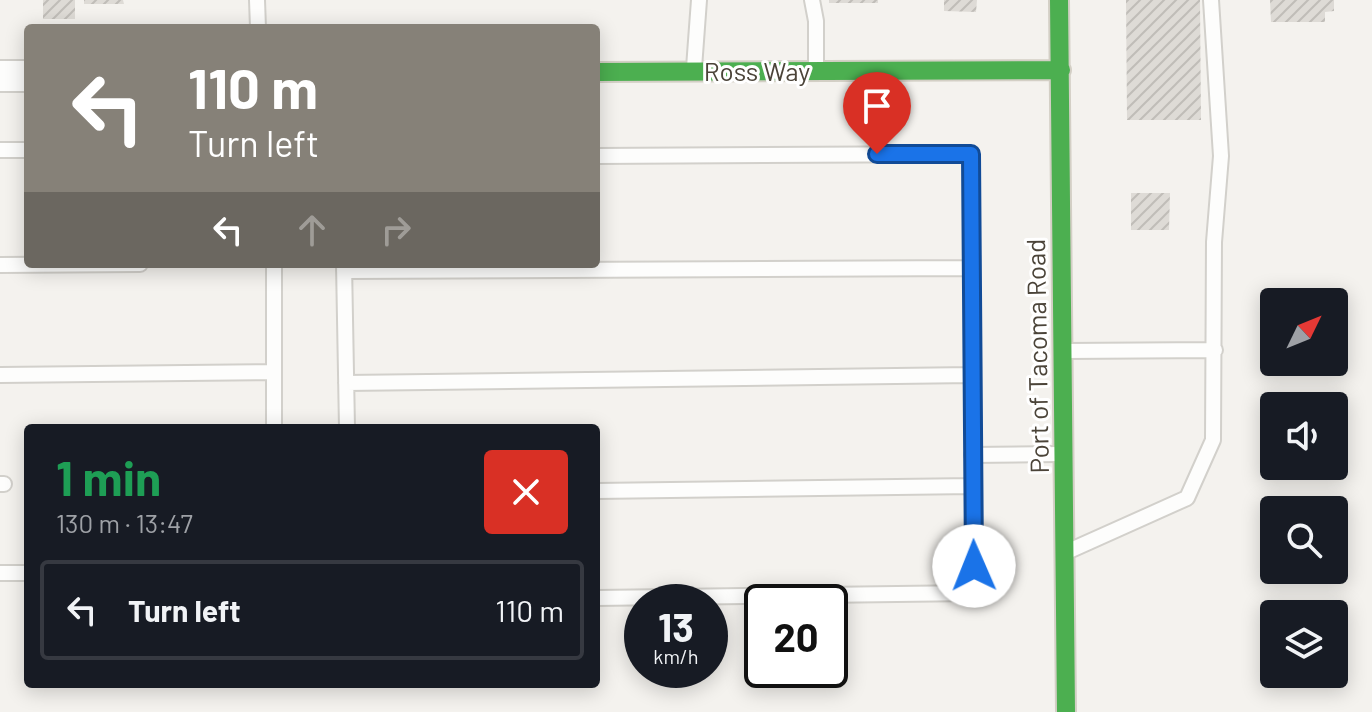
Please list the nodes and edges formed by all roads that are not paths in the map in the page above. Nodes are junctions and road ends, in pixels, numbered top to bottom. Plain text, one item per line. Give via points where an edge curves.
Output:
1 (257, 0) edge
2 (699, 0) edge
3 (812, 0) edge
4 (1059, 0) edge
5 (1211, 0) edge
6 (258, 24) edge
7 (1061, 70) junction
8 (816, 71) junction
9 (600, 72) edge
10 (693, 72) junction
11 (0, 76) edge
12 (24, 76) edge
13 (0, 150) edge
14 (24, 150) edge
15 (600, 156) edge
16 (0, 265) edge
17 (24, 265) edge
18 (274, 268) edge
19 (344, 268) edge
20 (971, 268) junction
21 (1215, 350) junction
22 (1065, 351) junction
23 (274, 372) junction
24 (0, 375) edge
25 (972, 375) junction
26 (346, 383) junction
27 (274, 424) edge
28 (347, 424) edge
29 (1065, 454) junction
30 (972, 455) junction
31 (973, 486) junction
32 (600, 491) edge
33 (1066, 552) junction
34 (0, 573) edge
35 (24, 573) edge
36 (600, 598) edge
37 (1066, 712) edge

1 - 6 lane
2 - 10 lane
3 - 8 lane
4 - 7 main road, Port of Tacoma Road
5 - 21 lane via 1221,156 1214,242
7 - 8 main road, Ross Way
7 - 22 main road, Port of Tacoma Road
8 - 10 main road, Ross Way
9 - 10 main road, Ross Way
11 - 12 street
13 - 14 lane
15 - 20 lane via 971,154
16 - 17 lane
18 - 23 lane
19 - 20 lane
19 - 26 lane
20 - 25 lane
21 - 22 lane
21 - 33 lane via 1213,440 1187,498
22 - 29 main road, Port of Tacoma Road
23 - 24 lane
23 - 27 lane
25 - 26 lane
25 - 30 lane
26 - 28 lane
29 - 30 lane
29 - 33 main road, Port of Tacoma Road
30 - 31 lane
31 - 32 lane
31 - 36 lane via 974,593
33 - 37 main road, Port of Tacoma Road
34 - 35 lane

